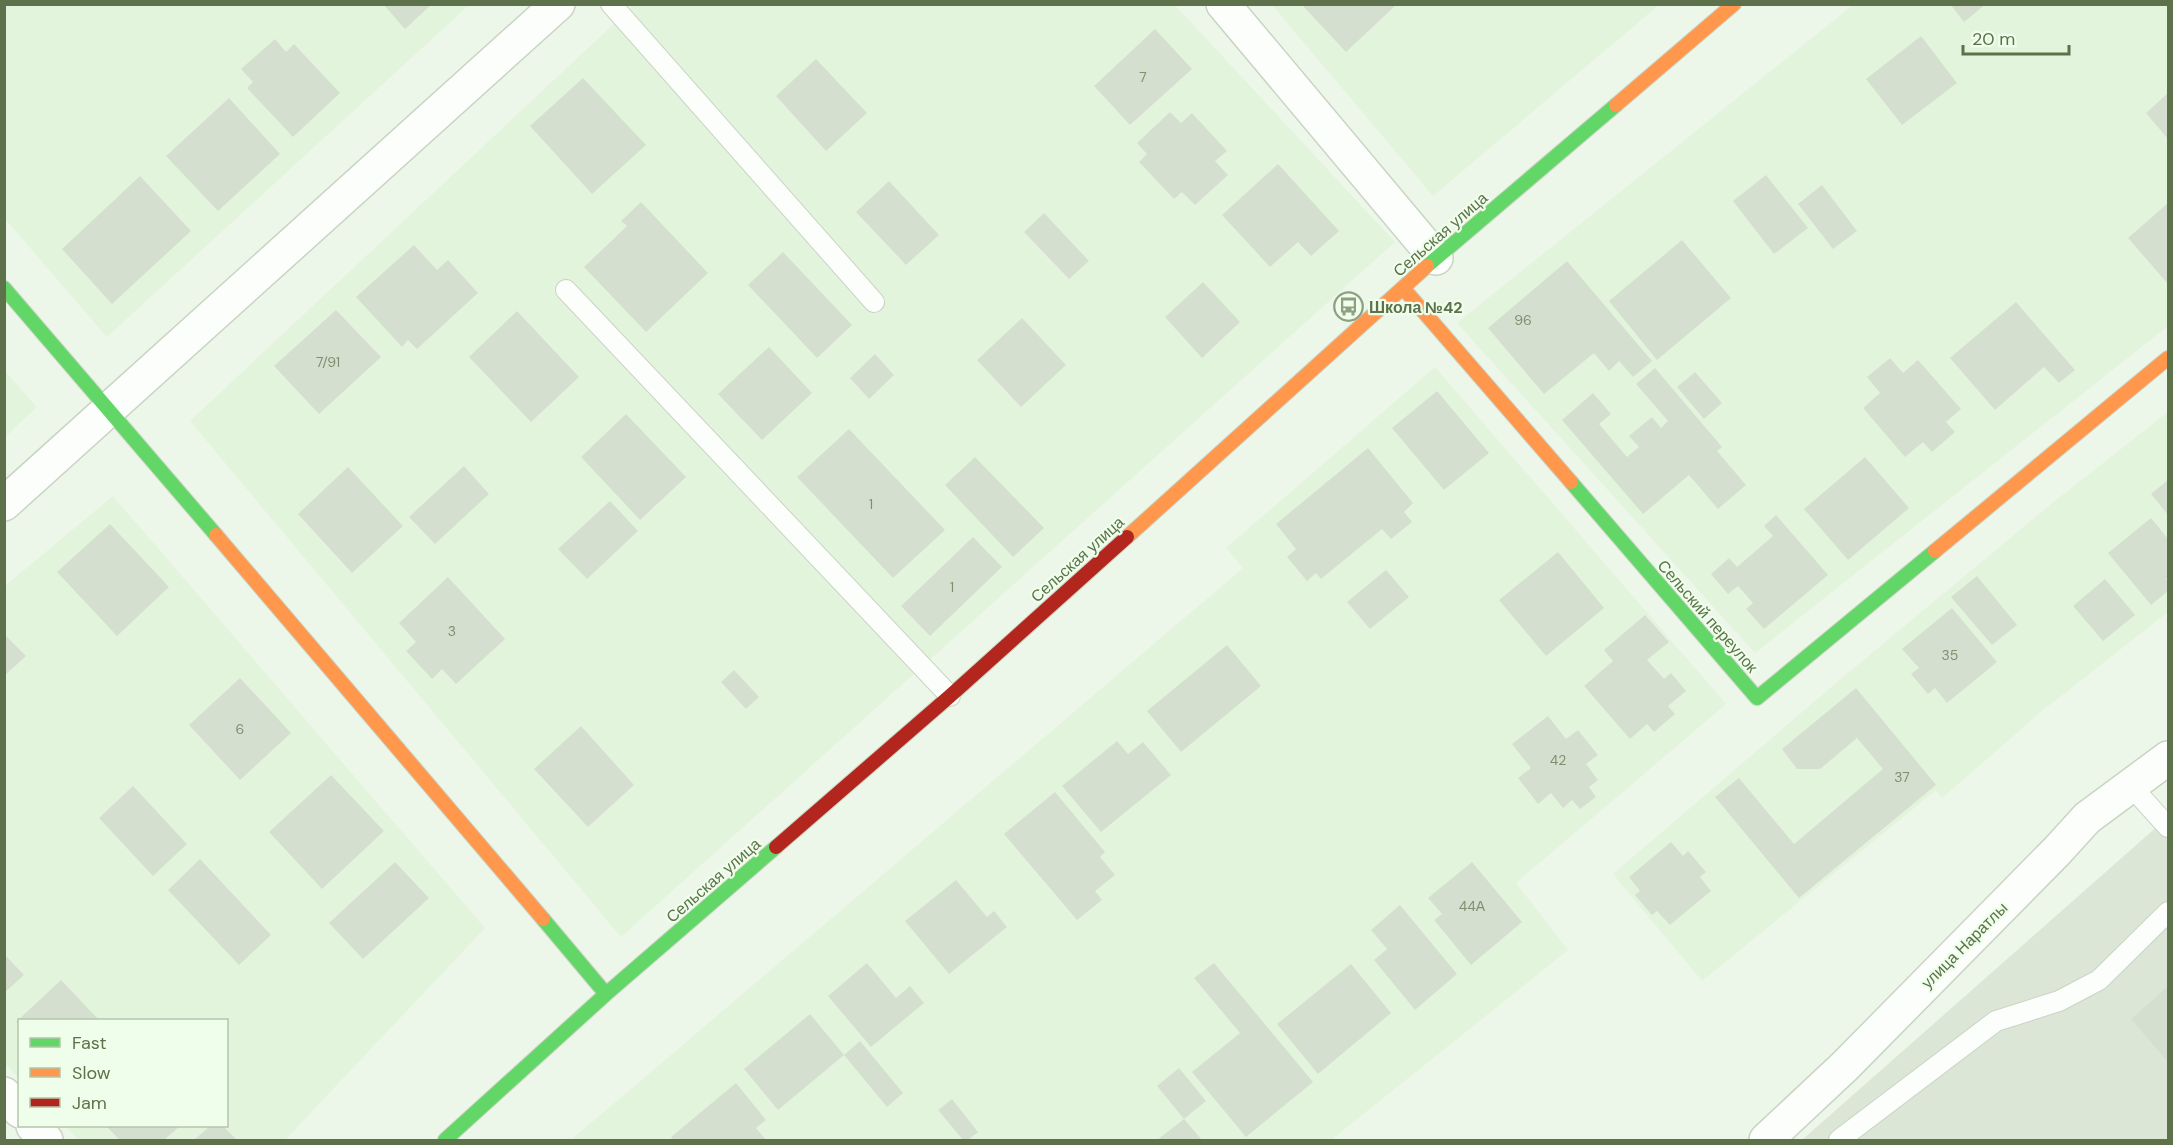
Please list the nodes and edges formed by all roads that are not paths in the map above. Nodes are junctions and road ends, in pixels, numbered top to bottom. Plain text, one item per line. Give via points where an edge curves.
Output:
1 (558, 4) edge
2 (611, 4) edge
3 (1223, 4) edge
4 (1734, 4) edge
5 (1436, 258) junction
6 (4, 288) edge
7 (1403, 288) junction
8 (566, 290) dead end
9 (874, 302) dead end
10 (2169, 358) edge
11 (110, 410) junction
12 (4, 504) edge
13 (950, 696) junction
14 (2169, 758) edge
15 (2130, 785) junction
16 (2169, 827) edge
17 (2169, 912) edge
18 (606, 994) junction
19 (4, 1094) edge
20 (18, 1109) edge
21 (35, 1127) edge
22 (46, 1140) edge
23 (445, 1140) edge
24 (1766, 1140) edge
25 (1839, 1140) edge

1 - 11 street
2 - 9 lane
3 - 5 street
4 - 5 street, Сельская улица
5 - 7 street, Сельская улица
6 - 11 street
7 - 10 street, Сельский переулок via 1757,698
7 - 13 street, Сельская улица
8 - 13 lane
11 - 12 street
11 - 18 street
13 - 18 street, Сельская улица
14 - 15 street, улица Наратлы
15 - 16 lane
15 - 24 street, улица Наратлы via 2087,818 1845,1066
17 - 25 lane via 2099,980 2060,1001 1996,1022
18 - 23 street, Сельская улица
19 - 20 street
21 - 22 street

